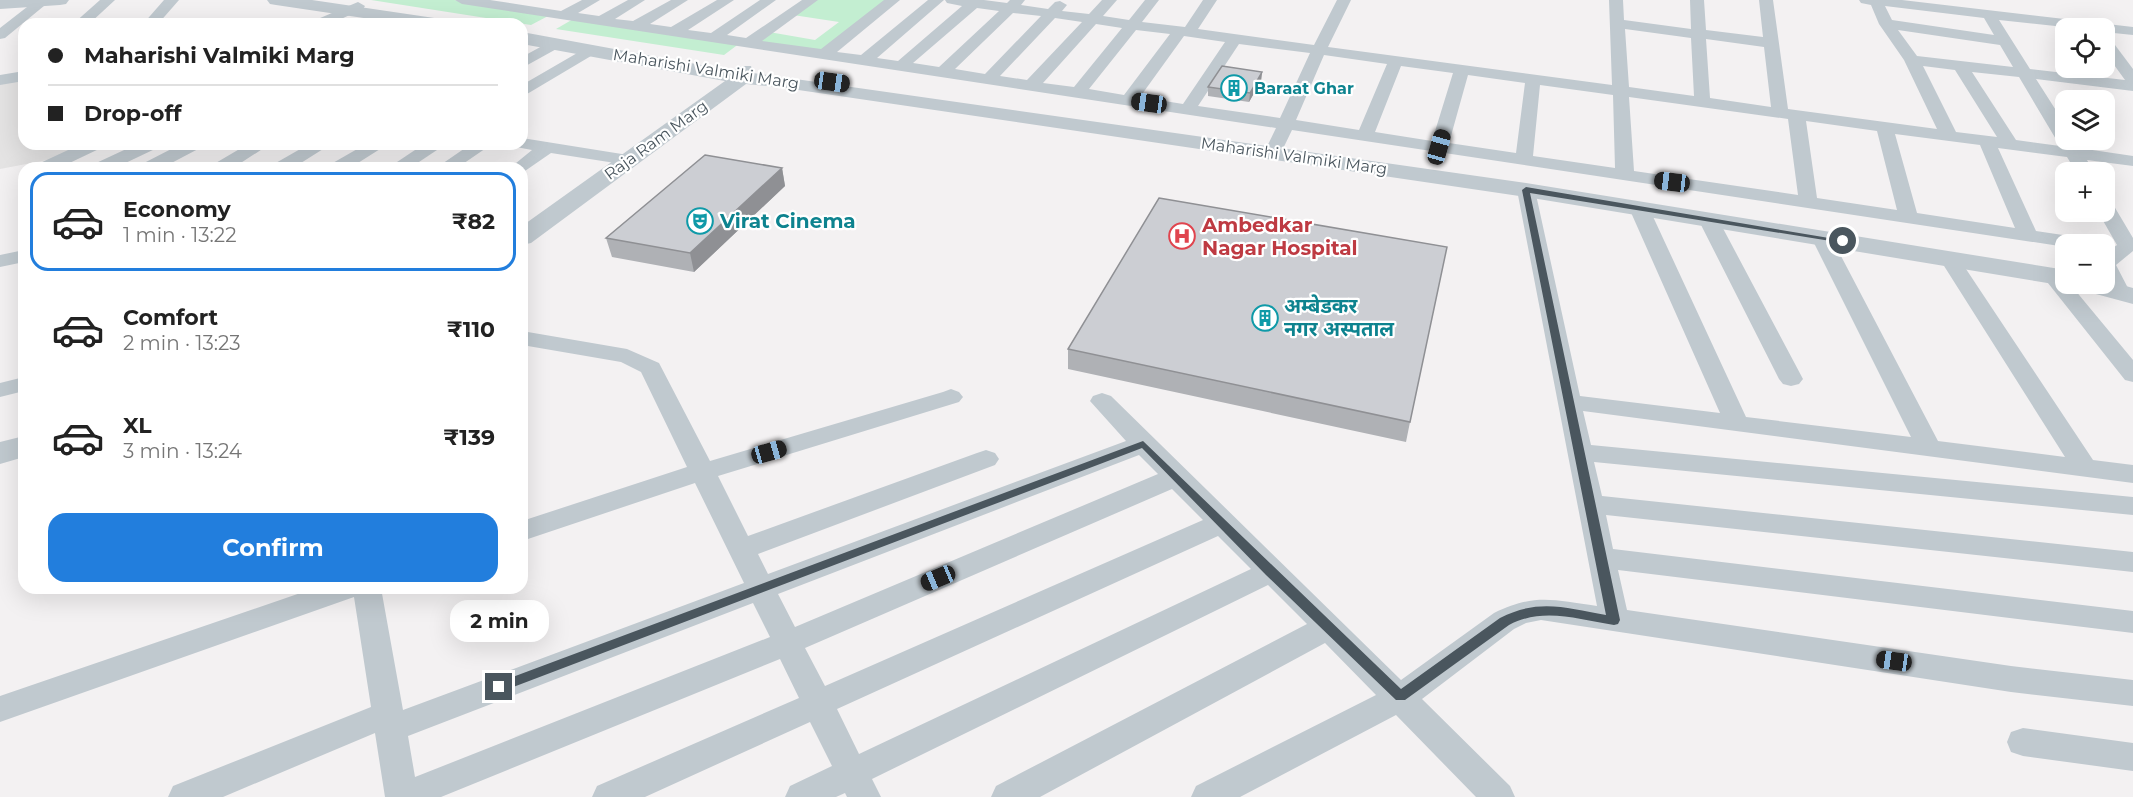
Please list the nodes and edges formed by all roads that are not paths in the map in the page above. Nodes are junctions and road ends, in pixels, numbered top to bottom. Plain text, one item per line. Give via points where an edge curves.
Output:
1 (108, 0) edge
2 (172, 0) edge
3 (276, 0) edge
4 (462, 0) edge
5 (550, 0) edge
6 (593, 0) edge
7 (638, 0) edge
8 (681, 0) edge
9 (727, 0) edge
10 (769, 0) edge
11 (811, 0) edge
12 (893, 0) edge
13 (937, 0) edge
14 (952, 0) edge
15 (1064, 0) edge
16 (1110, 0) edge
17 (1152, 0) edge
18 (1210, 0) edge
19 (1344, 0) edge
20 (1616, 0) edge
21 (1697, 0) edge
22 (1764, 0) edge
23 (52, 1) edge
24 (975, 1) edge
25 (1871, 1) edge
26 (0, 2) edge
27 (325, 2) edge
28 (500, 2) edge
29 (1014, 4) edge
30 (530, 10) junction
31 (354, 13) edge
32 (1052, 13) junction
33 (564, 15) junction
34 (1989, 15) junction
35 (26, 18) edge
36 (87, 18) edge
37 (156, 18) edge
38 (338, 18) edge
39 (391, 18) edge
40 (402, 18) edge
41 (1093, 19) junction
42 (601, 21) junction
43 (18, 23) edge
44 (2055, 23) edge
45 (1132, 24) junction
46 (1617, 24) junction
47 (1886, 24) junction
48 (636, 26) junction
49 (2115, 30) edge
50 (1185, 31) junction
51 (2133, 31) edge
52 (673, 32) junction
53 (528, 34) edge
54 (1700, 34) junction
55 (0, 35) edge
56 (712, 38) junction
57 (1235, 38) junction
58 (528, 39) edge
59 (1898, 41) junction
60 (2005, 41) junction
61 (749, 43) junction
62 (1772, 43) junction
63 (555, 44) junction
64 (591, 50) junction
65 (1319, 50) junction
66 (823, 54) junction
67 (2115, 55) edge
68 (2014, 56) junction
69 (528, 60) edge
70 (1396, 60) junction
71 (1912, 60) junction
72 (864, 61) junction
73 (1960, 65) junction
74 (901, 66) junction
75 (1462, 69) junction
76 (942, 72) junction
77 (2025, 73) junction
78 (0, 74) edge
79 (18, 74) edge
80 (737, 75) junction
81 (18, 76) edge
82 (989, 79) junction
83 (1533, 79) junction
84 (0, 80) edge
85 (2133, 80) edge
86 (1031, 86) junction
87 (2133, 86) edge
88 (528, 88) edge
89 (1621, 90) junction
90 (1078, 93) junction
91 (1130, 100) junction
92 (1702, 101) junction
93 (1188, 109) junction
94 (1788, 113) junction
95 (1285, 124) junction
96 (1884, 126) junction
97 (1949, 135) junction
98 (1365, 136) junction
99 (1986, 140) junction
100 (2008, 143) junction
101 (528, 144) edge
102 (548, 147) junction
103 (1439, 147) junction
104 (82, 150) edge
105 (138, 150) edge
106 (182, 150) edge
107 (251, 150) edge
108 (312, 150) edge
109 (368, 150) edge
110 (427, 150) edge
111 (474, 150) edge
112 (1275, 150) junction
113 (2072, 152) junction
114 (618, 158) junction
115 (1524, 160) junction
116 (2133, 161) edge
117 (57, 162) edge
118 (113, 162) edge
119 (160, 162) edge
120 (230, 162) edge
121 (290, 162) edge
122 (348, 162) edge
123 (407, 162) edge
124 (454, 162) edge
125 (527, 162) edge
126 (2078, 162) edge
127 (1626, 176) junction
128 (1526, 190) junction
129 (1808, 202) junction
130 (1639, 208) junction
131 (528, 216) edge
132 (1908, 218) junction
133 (1708, 219) junction
134 (2111, 222) edge
135 (528, 233) edge
136 (2028, 236) junction
137 (1821, 237) junction
138 (2055, 240) edge
139 (2121, 244) edge
140 (18, 257) edge
141 (1949, 258) junction
142 (0, 261) edge
143 (2055, 273) edge
144 (2055, 273) edge
145 (2075, 294) edge
146 (528, 339) edge
147 (2133, 375) edge
148 (1791, 379) dead end
149 (18, 386) edge
150 (0, 390) edge
151 (951, 397) dead end
152 (1102, 401) dead end
153 (1570, 402) junction
154 (1737, 424) junction
155 (1143, 444) junction
156 (18, 448) edge
157 (1929, 448) junction
158 (1579, 452) junction
159 (0, 453) edge
160 (986, 459) dead end
161 (18, 465) edge
162 (2085, 468) junction
163 (0, 470) edge
164 (701, 472) junction
165 (2133, 474) edge
166 (1176, 477) junction
167 (1591, 504) junction
168 (2133, 506) edge
169 (1222, 523) junction
170 (528, 529) edge
171 (740, 550) junction
172 (1600, 558) junction
173 (2133, 562) edge
174 (1270, 572) junction
175 (759, 588) junction
176 (331, 594) edge
177 (368, 594) edge
178 (1614, 620) junction
179 (2133, 622) edge
180 (1328, 627) junction
181 (787, 643) junction
182 (2133, 693) edge
183 (1401, 697) junction
184 (818, 704) junction
185 (0, 709) edge
186 (389, 721) junction
187 (2023, 742) dead end
188 (2133, 758) edge
189 (858, 785) edge
190 (185, 797) edge
191 (402, 797) edge
192 (609, 797) edge
193 (802, 797) edge
194 (1008, 797) edge
195 (1209, 797) edge
196 (1498, 797) edge

1 - 36 street
2 - 37 street
3 - 27 street
4 - 28 street
5 - 30 street
6 - 33 street
7 - 42 street
8 - 48 street
9 - 52 street
10 - 56 street
11 - 61 street
12 - 66 street
13 - 72 street
14 - 24 street
15 - 32 street
16 - 41 street
17 - 45 street
18 - 50 street
19 - 65 street
20 - 46 street
21 - 54 street
22 - 62 street
23 - 26 street
23 - 35 street
24 - 29 street
24 - 74 street
25 - 34 street
25 - 47 street
27 - 31 street
28 - 30 street
29 - 32 street
29 - 76 street
30 - 33 street
31 - 38 street
31 - 39 street
31 - 40 street
32 - 41 street
32 - 82 street
33 - 42 street
34 - 44 street
34 - 60 street
41 - 45 street
41 - 86 street
42 - 48 street
43 - 55 street
45 - 50 street
45 - 90 street
46 - 54 street
46 - 89 street
47 - 59 street
47 - 60 street
48 - 52 street
49 - 51 street
50 - 57 street
50 - 91 street
52 - 56 street
53 - 80 street, Maharishi Valmiki Marg
54 - 62 street
54 - 92 street
56 - 61 street
57 - 65 street
57 - 93 street
58 - 63 street, Maharishi Valmiki Marg
59 - 68 street
59 - 71 street
60 - 68 street
61 - 66 street
62 - 94 street
63 - 64 street, Maharishi Valmiki Marg
63 - 69 street
64 - 80 street, Maharishi Valmiki Marg
64 - 88 street
65 - 70 street
65 - 95 street
66 - 72 street
67 - 85 street
68 - 77 street
70 - 75 street
70 - 98 street
71 - 73 street
71 - 97 street
72 - 74 street
73 - 77 street
73 - 100 street
74 - 76 street
75 - 83 street
75 - 103 street
76 - 82 street
77 - 87 street
77 - 113 street
78 - 79 street
80 - 112 street, Maharishi Valmiki Marg
80 - 114 street, Raja Ram Marg
81 - 84 street
82 - 86 street
83 - 89 street
83 - 115 street
86 - 90 street
89 - 92 street
89 - 127 street
90 - 91 street
91 - 93 street
92 - 94 street
93 - 95 street
94 - 96 street
94 - 129 street
95 - 98 street
95 - 112 street
96 - 97 street
96 - 132 street
97 - 99 street
98 - 103 street
99 - 100 street
99 - 136 street
100 - 113 street
101 - 102 street
102 - 114 street
102 - 125 street
103 - 115 street
104 - 117 street
105 - 118 street
106 - 119 street
107 - 120 street
108 - 121 street
109 - 122 street
110 - 123 street
111 - 124 street
112 - 128 street, Maharishi Valmiki Marg
112 - 143 street, Maharishi Valmiki Marg via 1887,240
113 - 116 street
113 - 126 street
114 - 131 street, Raja Ram Marg
114 - 135 street, Raja Ram Marg
115 - 127 street
127 - 129 street
128 - 130 street, Maharishi Valmiki Marg
128 - 153 street
129 - 132 street
130 - 133 street, Maharishi Valmiki Marg
130 - 154 street
132 - 136 street
133 - 137 street, Maharishi Valmiki Marg
133 - 148 street
134 - 139 street
136 - 138 street
137 - 141 street, Maharishi Valmiki Marg
137 - 157 street
140 - 142 street
141 - 144 street, Maharishi Valmiki Marg
141 - 162 street
145 - 147 street
146 - 164 street via 627,356 651,368
149 - 150 street
151 - 164 street
152 - 155 street
153 - 154 street
153 - 158 street
154 - 157 street
155 - 166 street
155 - 175 street
156 - 159 street
157 - 162 street
158 - 167 street
158 - 168 street
160 - 171 street
161 - 163 street
162 - 165 street
164 - 170 street
164 - 171 street
166 - 169 street
166 - 181 street
167 - 172 street
167 - 173 street
169 - 174 street
169 - 184 street
171 - 175 street
172 - 178 street
172 - 179 street
174 - 180 street
174 - 189 street
175 - 181 street
175 - 186 street
176 - 185 street
177 - 186 street
178 - 182 street via 2011,679
178 - 183 street via 1541,609 1520,613
180 - 183 street
180 - 194 street
181 - 184 street
181 - 191 street
183 - 195 street
183 - 196 street
184 - 189 street
184 - 192 street
186 - 190 street
186 - 191 street
187 - 188 street
189 - 193 street

